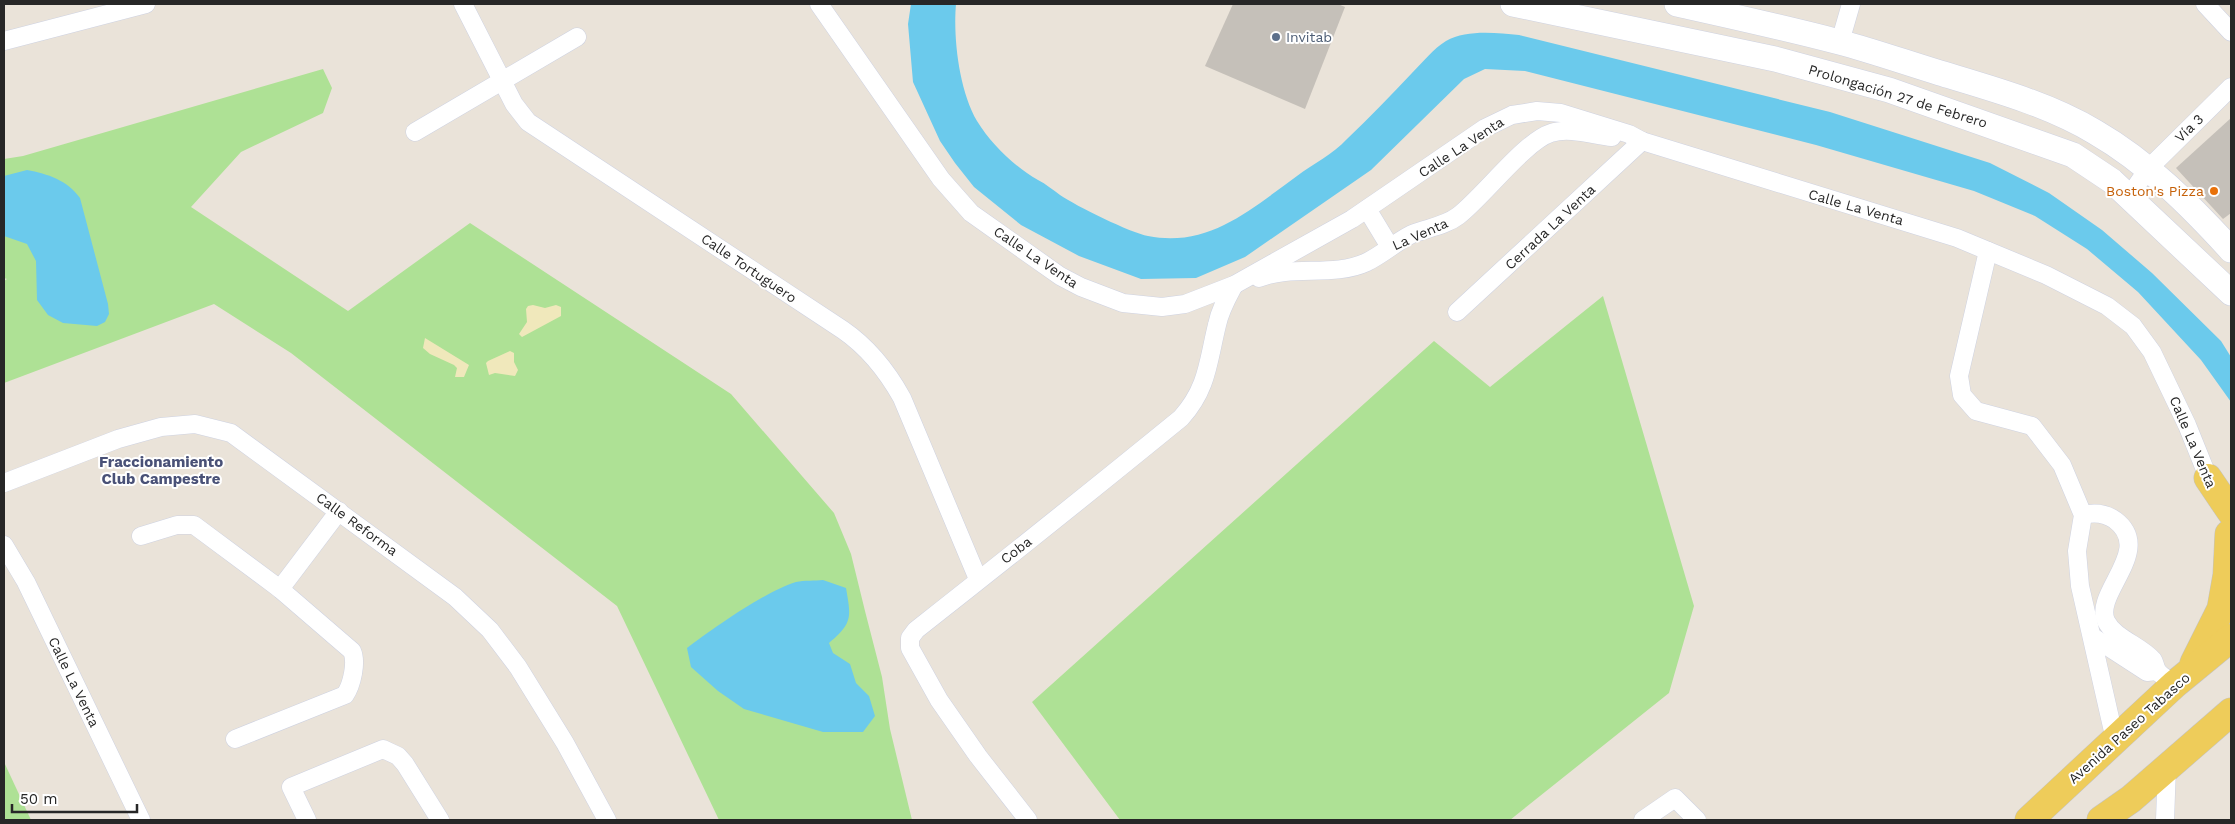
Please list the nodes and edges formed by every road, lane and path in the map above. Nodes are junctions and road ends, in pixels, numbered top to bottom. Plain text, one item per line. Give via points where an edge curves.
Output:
1 (146, 4) edge
2 (463, 4) edge
3 (1513, 4) edge
4 (1678, 4) edge
5 (1852, 4) edge
6 (2205, 4) edge
7 (822, 6) edge
8 (2231, 32) edge
9 (577, 37) dead end
10 (4, 41) edge
11 (1840, 42) junction
12 (502, 81) junction
13 (2231, 87) edge
14 (415, 132) dead end
15 (1642, 141) junction
16 (2148, 168) junction
17 (2130, 196) junction
18 (1367, 209) junction
19 (1390, 247) junction
20 (2231, 250) edge
21 (1988, 251) junction
22 (1234, 285) junction
23 (2231, 293) edge
24 (1457, 312) dead end
25 (2208, 478) joint
26 (4, 483) edge
27 (339, 511) junction
28 (2083, 515) junction
29 (2231, 528) edge
30 (141, 536) dead end
31 (4, 545) edge
32 (978, 579) junction
33 (280, 589) junction
34 (2094, 637) junction
35 (2231, 638) edge
36 (2173, 677) junction
37 (2231, 712) edge
38 (235, 738) dead end
39 (2115, 740) junction
40 (2167, 767) junction
41 (2107, 817) edge
42 (140, 820) edge
43 (307, 820) edge
44 (440, 820) edge
45 (607, 820) edge
46 (1028, 820) edge
47 (1643, 820) edge
48 (1697, 820) edge
49 (2029, 820) edge
50 (2165, 820) edge

1 - 10 street
2 - 12 street, Calle Tortuguero
3 - 17 street, Prolongación 27 de Febrero via 1775,59 1889,90 2073,155 2101,171
4 - 11 street
5 - 11 street
6 - 8 street
7 - 22 street, Calle La Venta via 950,191 971,213 1060,276 1102,297 1162,307 1185,304
9 - 12 street
11 - 16 street via 1977,84 2063,116 2103,136
12 - 14 street
12 - 32 street, Calle Tortuguero via 521,115 537,129 867,349 902,398
13 - 16 street, Vía 3
15 - 18 street, Calle La Venta via 1561,113 1537,111 1512,115 1485,128
15 - 19 street, La Venta via 1566,131 1550,133 1527,150 1457,217
15 - 21 street, Calle La Venta via 1914,223
15 - 24 street, Cerrada La Venta
16 - 17 street, Vía 3
16 - 20 street via 2199,214
17 - 23 street, Prolongación 27 de Febrero
18 - 19 street
18 - 22 street, Calle La Venta
19 - 22 street, La Venta via 1348,268 1287,271 1261,277 1244,288
21 - 25 street, Calle La Venta via 2090,297 2117,312 2132,326 2147,342 2163,372
21 - 28 street via 1959,376 1962,395 1976,411 2032,426 2062,465
22 - 32 street, Coba via 1217,323 1206,379 1192,406 1072,507
25 - 29 main road
26 - 27 street, Calle Reforma via 140,432 194,424 219,428 241,439
27 - 33 street
27 - 45 street, Calle Reforma via 456,597 495,636 565,743
28 - 34 street via 2077,551 2080,586
28 - 36 street via 2095,512 2112,518 2121,525 2129,541 2125,564 2104,609 2106,620 2113,630
29 - 36 main road via 2221,609
30 - 33 street via 177,525 194,524
31 - 42 street, Calle La Venta via 26,582
32 - 46 street, Coba via 916,630 910,638 910,648 939,700
33 - 38 street via 352,650 354,663 348,690 340,698
34 - 36 street via 2147,672
34 - 39 street
35 - 36 main road, Avenida Paseo Tabasco
36 - 39 main road, Avenida Paseo Tabasco
37 - 40 main road
39 - 49 main road, Avenida Paseo Tabasco
40 - 41 main road
40 - 50 street
43 - 44 street via 291,787 383,749 398,756 405,764
47 - 48 street via 1675,798

